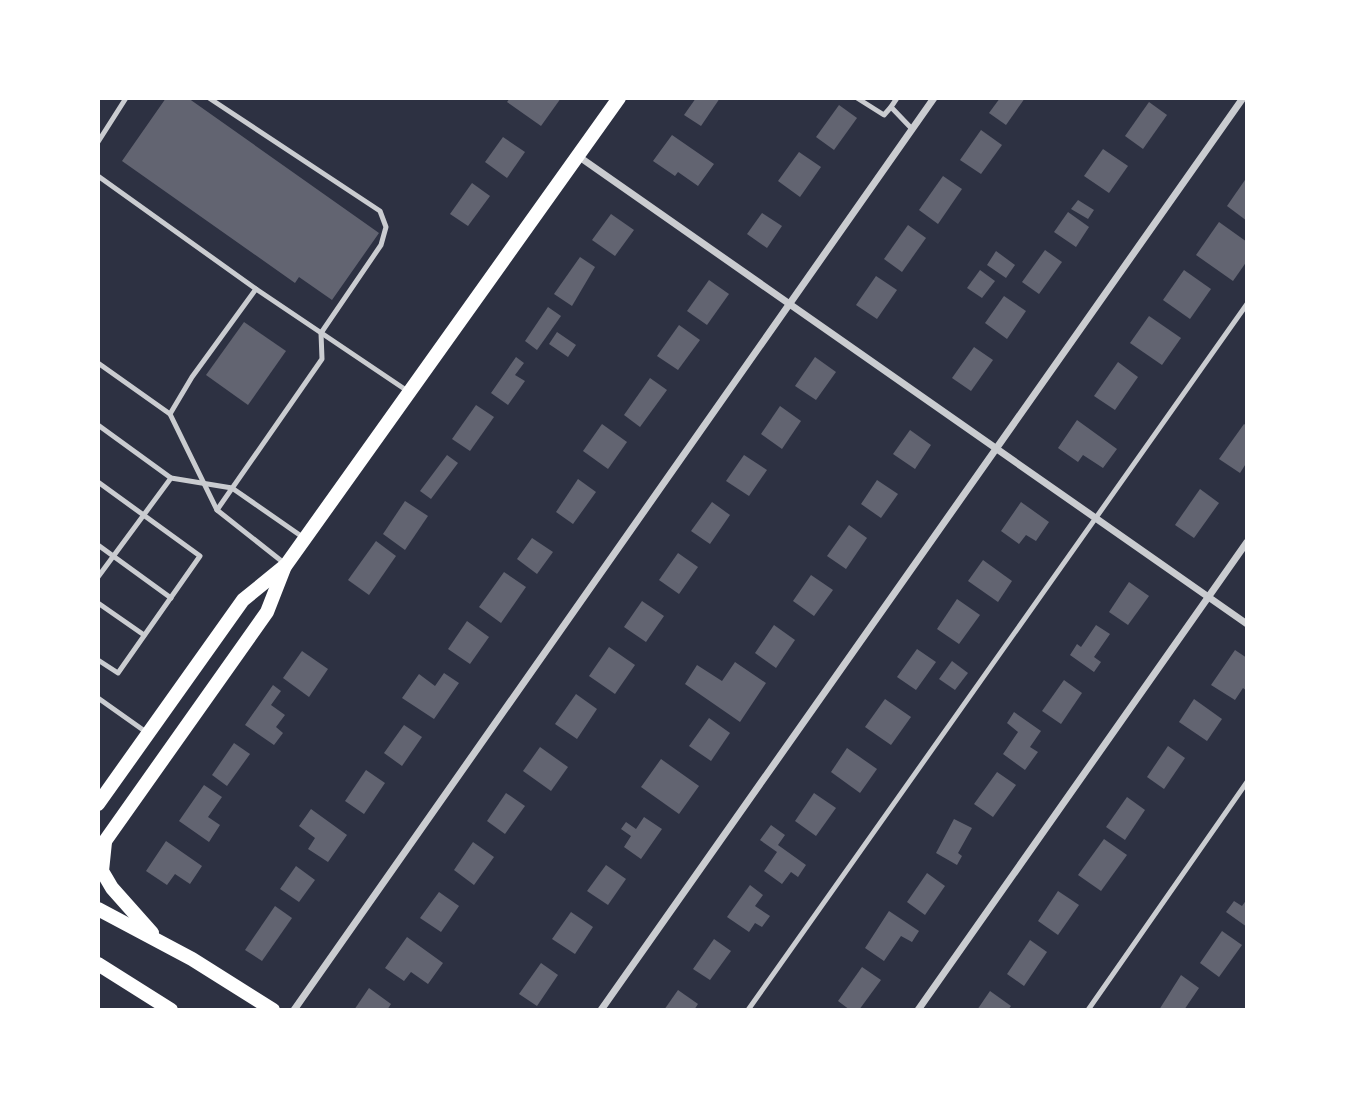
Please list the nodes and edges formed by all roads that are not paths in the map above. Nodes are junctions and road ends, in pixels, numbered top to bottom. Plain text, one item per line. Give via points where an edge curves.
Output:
1 (126, 98) edge
2 (209, 98) edge
3 (620, 98) edge
4 (857, 98) edge
5 (897, 98) edge
6 (934, 98) edge
7 (1243, 98) edge
8 (891, 107) junction
9 (912, 129) junction
10 (98, 142) edge
11 (578, 156) junction
12 (98, 176) edge
13 (256, 289) junction
14 (788, 302) junction
15 (1247, 304) edge
16 (321, 333) junction
17 (98, 363) edge
18 (409, 392) junction
19 (170, 414) junction
20 (98, 425) edge
21 (996, 448) junction
22 (171, 478) junction
23 (98, 482) edge
24 (203, 483) junction
25 (232, 488) junction
26 (217, 510) junction
27 (143, 514) junction
28 (1095, 517) junction
29 (305, 538) junction
30 (1247, 542) edge
31 (98, 545) edge
32 (113, 556) junction
33 (286, 565) junction
34 (98, 578) edge
35 (1209, 597) junction
36 (170, 598) junction
37 (98, 603) edge
38 (1247, 624) edge
39 (144, 635) junction
40 (98, 660) edge
41 (98, 698) edge
42 (148, 733) junction
43 (1247, 782) edge
44 (98, 804) edge
45 (101, 846) edge
46 (98, 909) edge
47 (160, 942) junction
48 (98, 964) edge
49 (172, 1010) edge
50 (273, 1010) edge
51 (294, 1010) edge
52 (601, 1010) edge
53 (748, 1010) edge
54 (918, 1010) edge
55 (1087, 1010) edge

1 - 10 lane
2 - 16 lane via 380,211 386,227 382,245
3 - 11 main road
4 - 8 lane via 884,115
5 - 8 lane
6 - 9 street
7 - 21 street
8 - 9 lane
9 - 14 street
11 - 14 street
11 - 18 main road
12 - 13 lane
13 - 16 lane
13 - 19 lane
14 - 21 street
14 - 51 street
15 - 28 lane
16 - 18 lane
16 - 25 lane via 322,359
17 - 19 lane
18 - 29 main road
19 - 24 lane
20 - 22 lane
21 - 28 street
21 - 52 street
22 - 24 lane
22 - 27 lane
23 - 27 lane
24 - 25 lane
24 - 26 lane
25 - 26 lane
25 - 29 lane
26 - 33 lane
27 - 32 lane
27 - 36 lane via 200,556
28 - 35 street
28 - 53 lane
29 - 33 main road
30 - 35 street
31 - 32 lane
32 - 34 lane
32 - 36 lane
33 - 42 main road via 243,600
33 - 45 main road via 267,612
35 - 38 street
35 - 54 street
36 - 39 lane
37 - 39 lane
39 - 40 lane via 118,673
41 - 42 lane
42 - 44 main road
43 - 55 lane
45 - 47 main road via 102,871 112,888
46 - 47 main road
47 - 50 main road
48 - 49 main road

